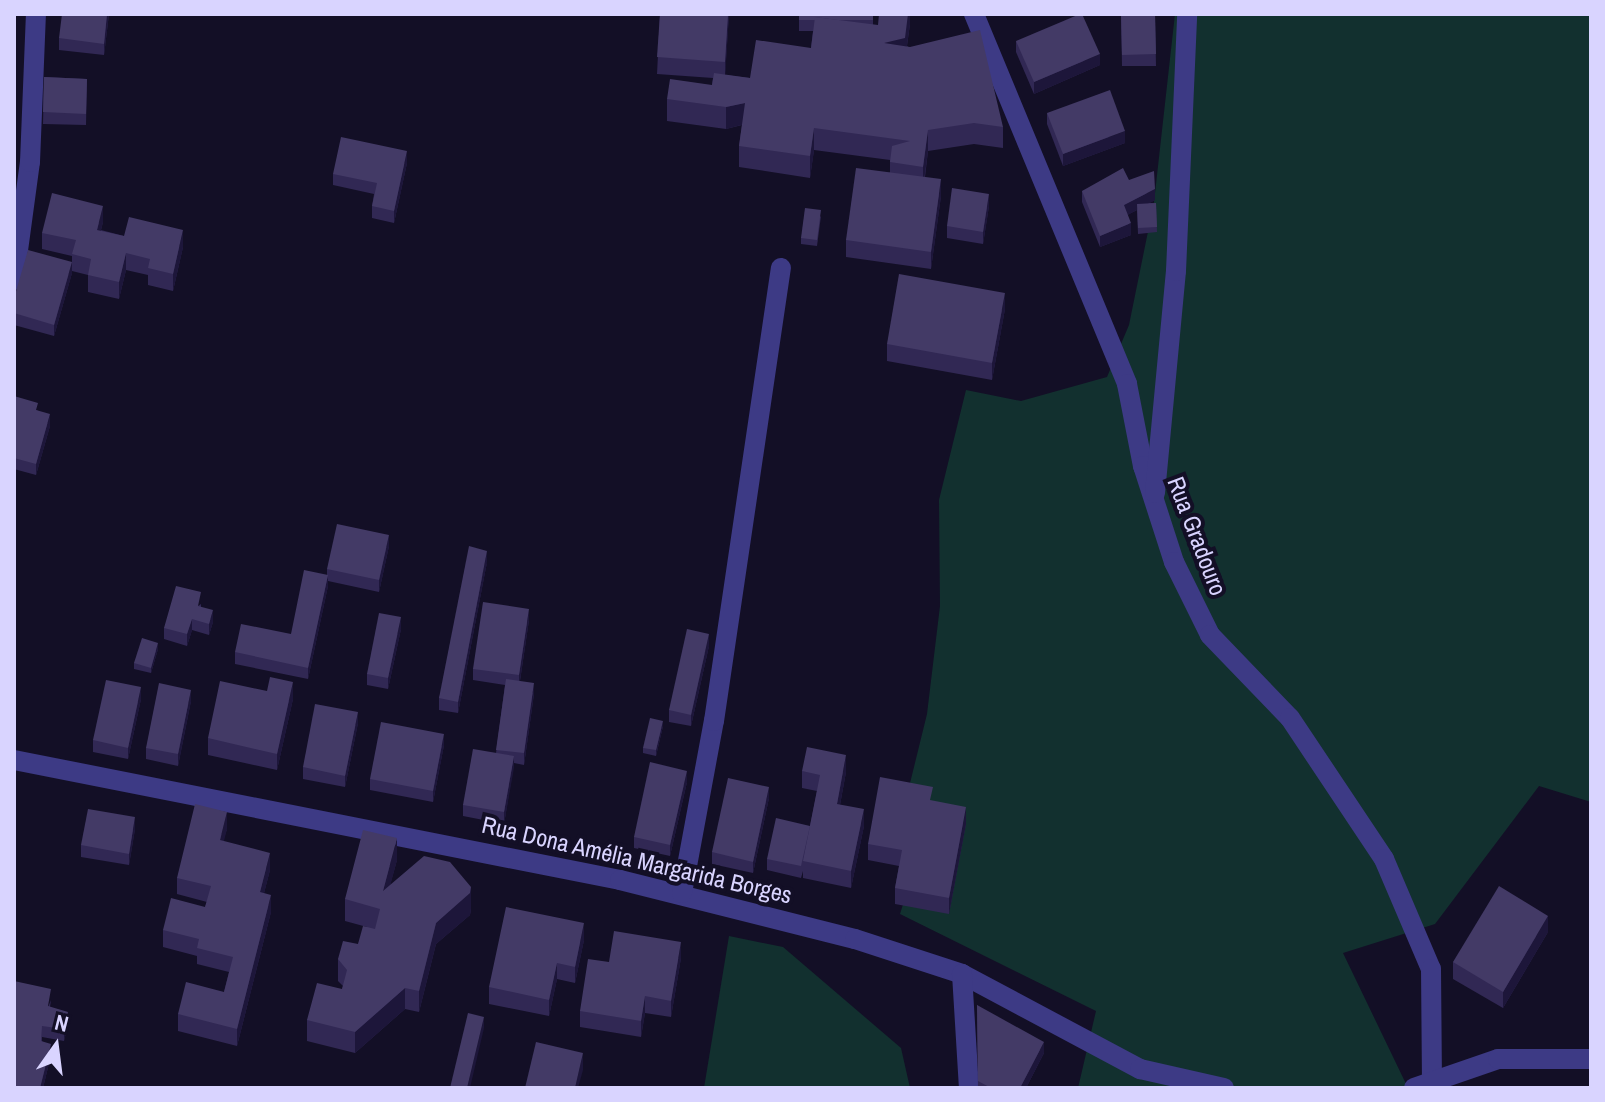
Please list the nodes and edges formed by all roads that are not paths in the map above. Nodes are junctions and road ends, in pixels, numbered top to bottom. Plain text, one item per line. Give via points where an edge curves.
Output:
1 (36, 14) edge
2 (974, 14) edge
3 (1187, 14) edge
4 (781, 268) dead end
5 (14, 280) edge
6 (1154, 501) junction
7 (14, 760) edge
8 (682, 893) junction
9 (962, 974) junction
10 (1591, 1059) edge
11 (1427, 1087) edge
12 (969, 1088) edge
13 (1224, 1088) edge

1 - 5 street via 30,162
2 - 6 street, Rua Gradouro via 1127,384
3 - 6 street via 1176,271
4 - 8 street via 714,721
6 - 11 street, Rua Gradouro via 1174,562 1210,635 1290,718 1384,859 1431,969
7 - 8 street, Rua Dona Amélia Margarida Borges
8 - 9 street, Rua Dona Amélia Margarida Borges
9 - 12 street
9 - 13 street, Rua Dona Amélia Margarida Borges via 1140,1069
10 - 11 street via 1498,1059

